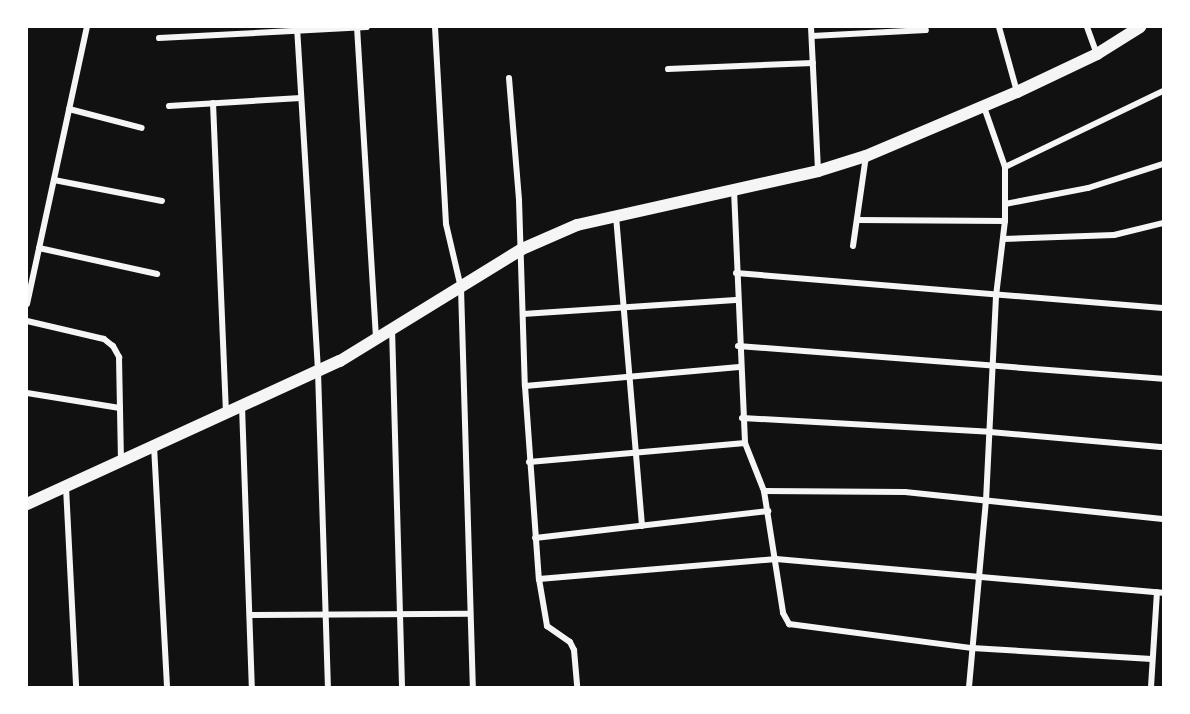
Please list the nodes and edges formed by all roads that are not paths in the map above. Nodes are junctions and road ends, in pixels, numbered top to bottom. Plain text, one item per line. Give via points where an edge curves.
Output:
1 (87, 27) edge
2 (367, 27) edge
3 (435, 27) edge
4 (811, 27) edge
5 (999, 27) edge
6 (1088, 27) edge
7 (1140, 27) edge
8 (297, 28) edge
9 (357, 28) edge
10 (926, 30) dead end
11 (812, 36) junction
12 (159, 38) dead end
13 (1097, 54) junction
14 (813, 63) junction
15 (668, 69) dead end
16 (509, 78) dead end
17 (1017, 92) junction
18 (1163, 92) edge
19 (301, 98) junction
20 (213, 104) junction
21 (170, 106) dead end
22 (984, 107) junction
23 (69, 109) junction
24 (142, 129) dead end
25 (866, 156) junction
26 (1163, 164) edge
27 (1005, 167) junction
28 (818, 171) junction
29 (54, 180) junction
30 (734, 189) junction
31 (162, 201) dead end
32 (1005, 204) junction
33 (616, 216) junction
34 (857, 220) junction
35 (1005, 221) junction
36 (1163, 223) edge
37 (1003, 239) junction
38 (854, 246) dead end
39 (39, 248) junction
40 (522, 249) junction
41 (736, 273) junction
42 (157, 274) dead end
43 (461, 288) junction
44 (996, 296) junction
45 (736, 300) junction
46 (27, 304) edge
47 (624, 307) junction
48 (1163, 308) edge
49 (523, 314) junction
50 (27, 321) edge
51 (392, 327) junction
52 (376, 338) junction
53 (738, 346) junction
54 (992, 363) junction
55 (739, 367) junction
56 (318, 371) junction
57 (630, 378) junction
58 (1163, 379) edge
59 (525, 386) junction
60 (27, 393) edge
61 (242, 405) junction
62 (120, 408) junction
63 (226, 413) junction
64 (742, 418) junction
65 (990, 432) junction
66 (745, 443) junction
67 (154, 446) junction
68 (1163, 447) edge
69 (635, 452) junction
70 (121, 461) junction
71 (529, 462) junction
72 (66, 486) junction
73 (764, 491) junction
74 (986, 501) junction
75 (27, 504) edge
76 (768, 511) junction
77 (1163, 519) edge
78 (642, 526) junction
79 (535, 538) junction
80 (776, 559) junction
81 (979, 574) junction
82 (539, 579) junction
83 (1160, 593) edge
84 (470, 614) junction
85 (252, 615) junction
86 (400, 616) junction
87 (326, 617) junction
88 (972, 648) junction
89 (1152, 659) junction
90 (76, 687) edge
91 (167, 687) edge
92 (252, 687) edge
93 (328, 687) edge
94 (402, 687) edge
95 (473, 687) edge
96 (577, 687) edge
97 (969, 687) edge
98 (1151, 687) edge

1 - 23 street
2 - 9 street
3 - 43 street via 446,224
4 - 11 street
5 - 17 street
6 - 13 street
7 - 13 main road
8 - 9 street
8 - 12 street
8 - 19 street
9 - 52 street
10 - 11 street
11 - 14 street
13 - 17 main road
14 - 15 street
14 - 28 street
16 - 40 street
17 - 22 main road
18 - 27 street
19 - 20 street
19 - 56 street
20 - 21 street
20 - 63 street
22 - 25 main road
22 - 27 street
23 - 24 street
23 - 29 street
25 - 28 main road
25 - 34 street
26 - 32 street via 1088,188
27 - 32 street
28 - 30 main road
29 - 31 street
29 - 39 street
30 - 33 main road
30 - 41 street
32 - 35 street
33 - 40 main road via 577,225
33 - 47 street
34 - 35 street
34 - 38 street
35 - 37 street
36 - 37 street via 1114,235
37 - 44 street
39 - 42 street
39 - 46 street
40 - 43 main road
40 - 49 street
41 - 44 street
41 - 45 street
43 - 51 main road
43 - 84 street
44 - 48 street
44 - 54 street
45 - 47 street
45 - 53 street
47 - 49 street
47 - 57 street
49 - 59 street
50 - 62 street via 104,339 113,346 119,357
51 - 52 main road
51 - 86 street
52 - 56 main road
53 - 54 street
53 - 55 street
54 - 58 street
54 - 65 street
55 - 57 street
55 - 64 street
56 - 61 main road
56 - 87 street
57 - 59 street
57 - 69 street
59 - 71 street
60 - 62 street
61 - 63 main road
61 - 85 street
62 - 70 street
63 - 67 main road
64 - 65 street
64 - 66 street
65 - 68 street
65 - 74 street
66 - 69 street
66 - 73 street
67 - 70 main road
67 - 91 street
69 - 71 street
69 - 78 street
70 - 72 main road
71 - 79 street
72 - 75 main road
72 - 90 street
73 - 74 street via 905,492
73 - 76 street
74 - 77 street
74 - 81 street
76 - 78 street
76 - 80 street
78 - 79 street
79 - 82 street
80 - 81 street
80 - 82 street
80 - 88 street via 783,613 789,624
81 - 83 street
81 - 88 street
82 - 96 street via 547,626 570,642 574,650
83 - 89 street
84 - 86 street
84 - 95 street
85 - 87 street
85 - 92 street
86 - 87 street
86 - 94 street
87 - 93 street
88 - 89 street
88 - 97 street
89 - 98 street

